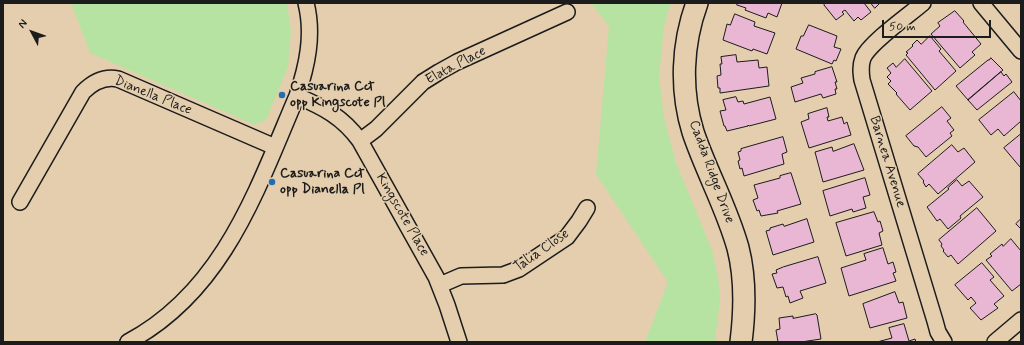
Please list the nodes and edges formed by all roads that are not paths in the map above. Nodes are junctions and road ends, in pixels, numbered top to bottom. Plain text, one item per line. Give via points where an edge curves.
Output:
1 (306, 3) edge
2 (697, 3) edge
3 (923, 3) edge
4 (981, 3) edge
5 (567, 12) dead end
6 (1021, 51) edge
7 (297, 96) junction
8 (360, 141) junction
9 (275, 147) junction
10 (20, 202) dead end
11 (587, 208) dead end
12 (440, 285) junction
13 (1021, 320) edge
14 (128, 342) edge
15 (459, 342) edge
16 (741, 342) edge
17 (944, 342) edge
18 (995, 342) edge

1 - 7 street via 310,26 309,45 306,68
2 - 16 street, Cadda Ridge Drive via 687,41 686,99 693,132 729,223 741,261 744,301
3 - 17 street, Barnea Avenue via 872,46 863,58 861,70 938,332
4 - 6 street
5 - 8 street, Elata Place via 438,72 423,82 376,129
7 - 8 street, Kingscote Place via 329,111
7 - 9 street
8 - 12 street, Kingscote Place
9 - 10 street, Dianella Place via 118,79 100,80 83,92
9 - 14 street via 243,219 215,264 178,305 148,330
11 - 12 street, Talia Close via 567,237 519,269 496,276 461,276
12 - 15 street, Kingscote Place
13 - 18 street

